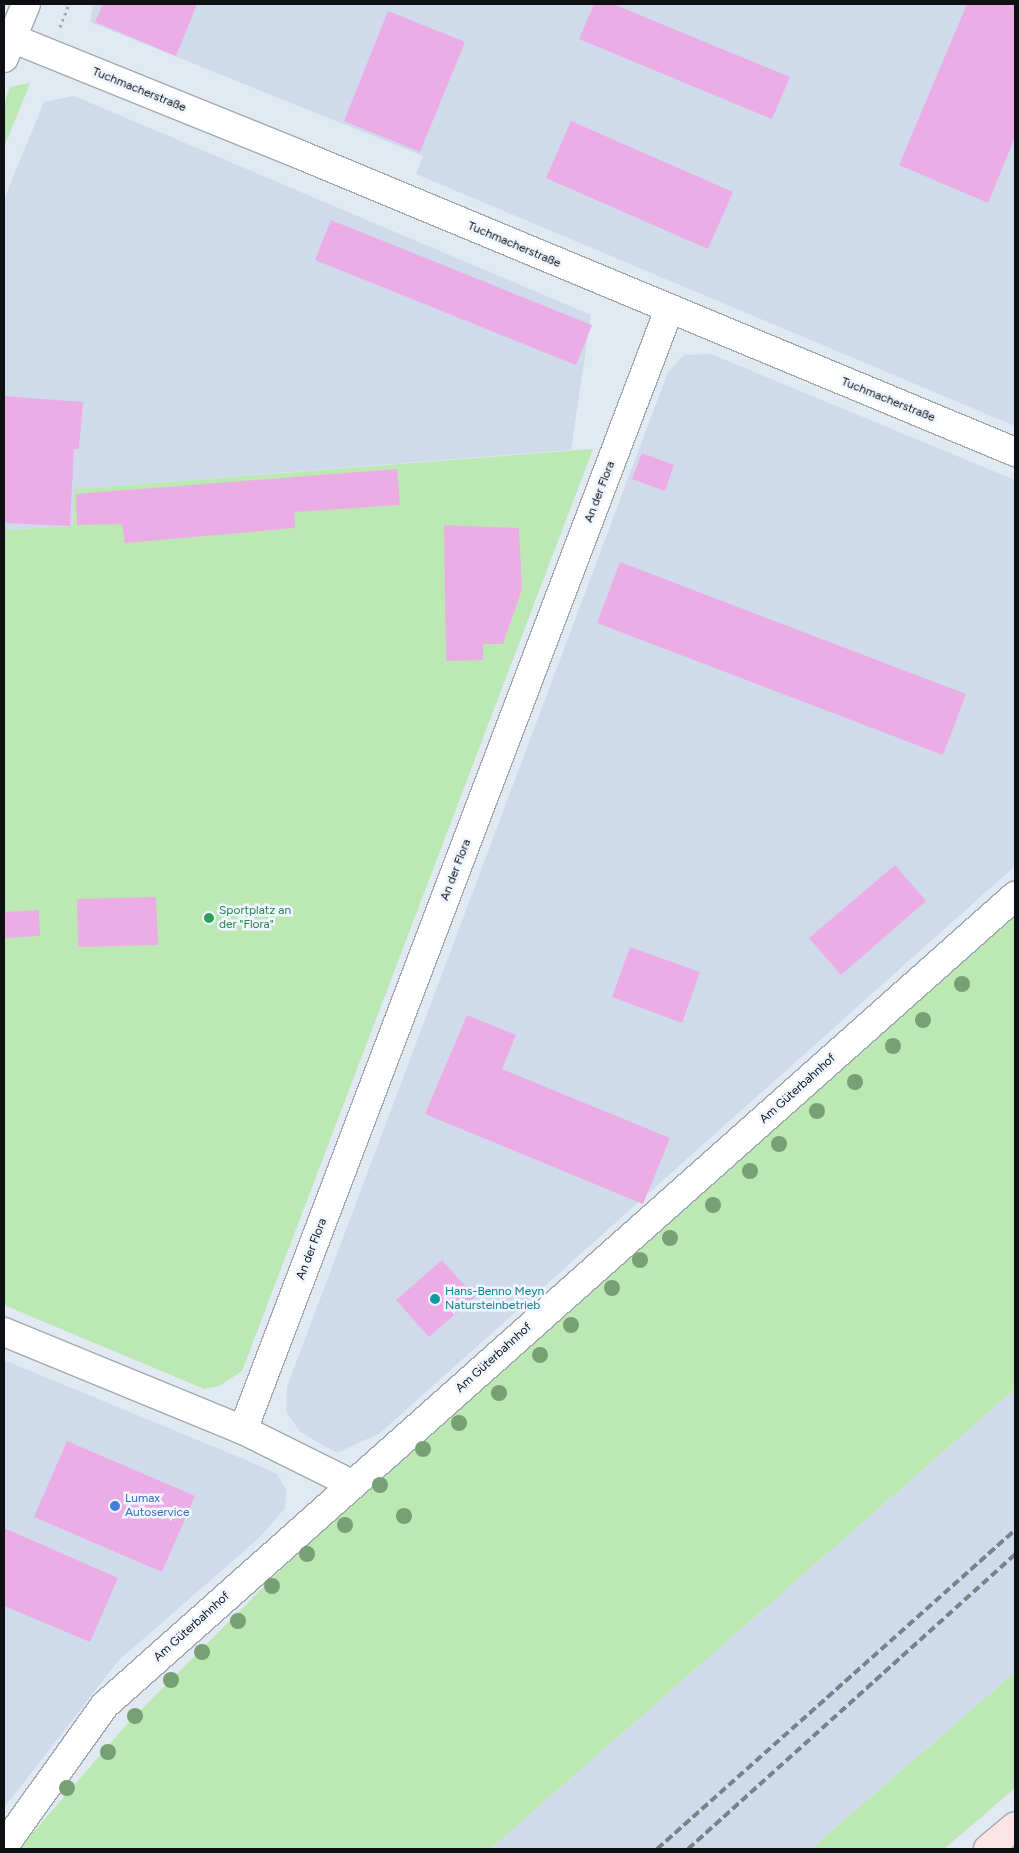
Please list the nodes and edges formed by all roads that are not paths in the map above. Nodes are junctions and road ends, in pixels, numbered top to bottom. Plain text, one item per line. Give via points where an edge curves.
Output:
1 (26, 4) edge
2 (6, 44) edge
3 (669, 310) junction
4 (1015, 452) edge
5 (1015, 896) edge
6 (4, 1332) edge
7 (243, 1430) junction
8 (352, 1484) junction
9 (1015, 1826) edge
10 (4, 1846) edge
11 (988, 1849) edge

1 - 2 street
2 - 3 street, Tuchmacherstraße via 296,153
3 - 4 street, Tuchmacherstraße
3 - 7 street, An der Flora
5 - 8 street, Am Güterbahnhof
6 - 7 street
7 - 8 street
8 - 10 street, Am Güterbahnhof via 105,1705
9 - 11 street

